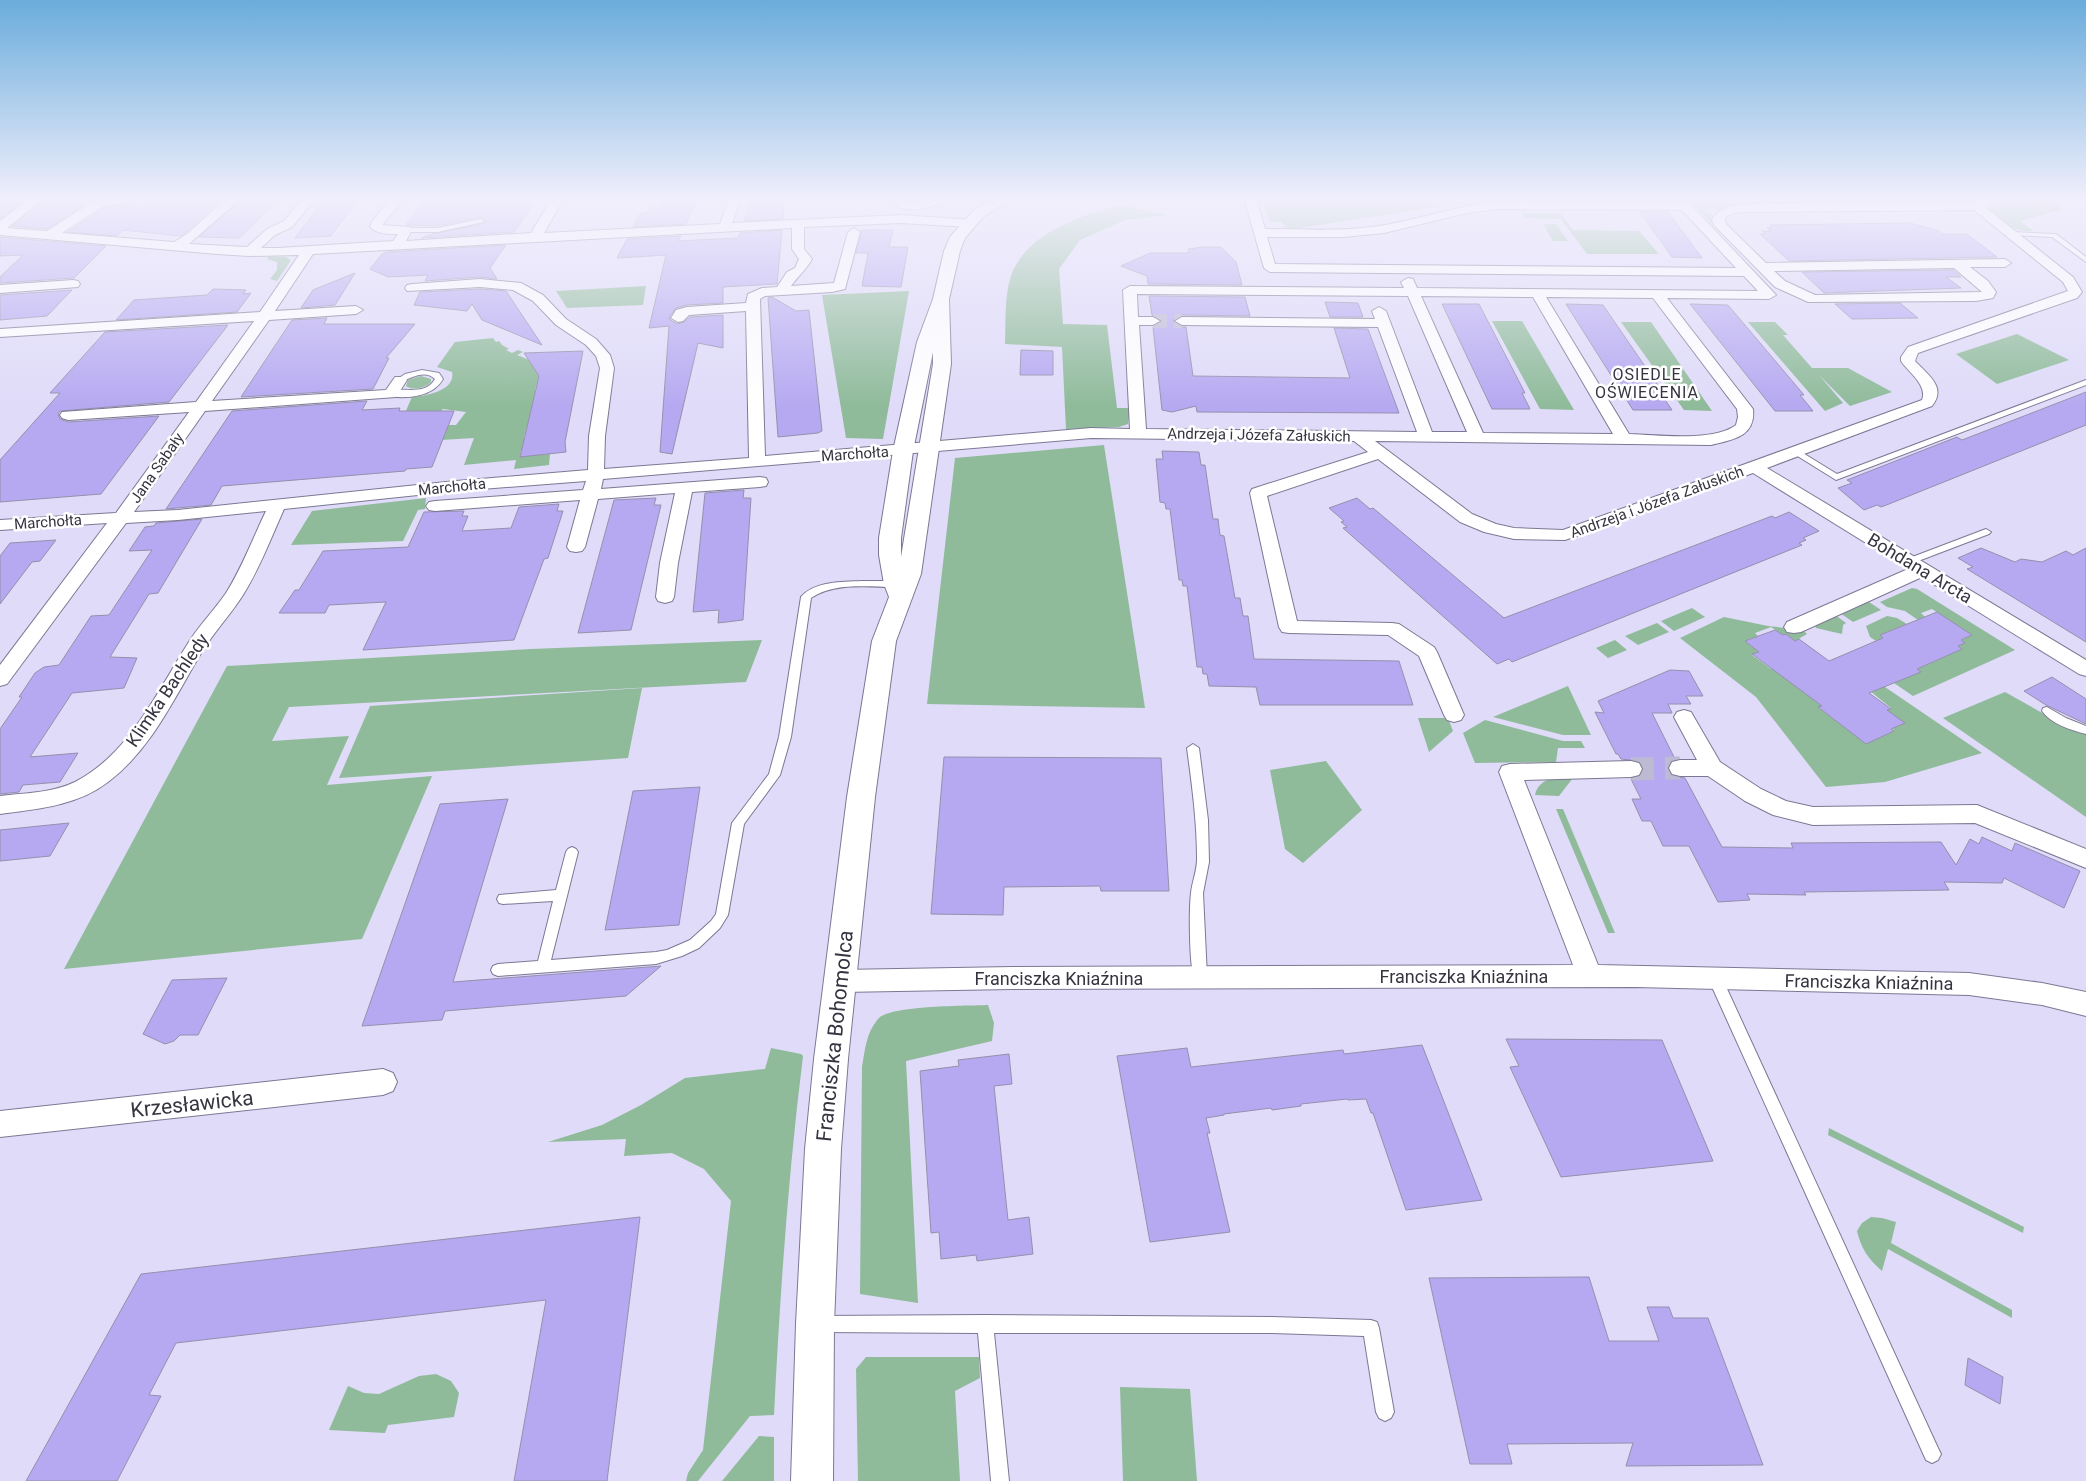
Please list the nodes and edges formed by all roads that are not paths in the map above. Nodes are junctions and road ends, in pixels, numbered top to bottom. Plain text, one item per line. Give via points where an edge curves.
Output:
1 (297, 267) edge
2 (801, 267) edge
3 (845, 267) edge
4 (948, 267) edge
5 (1270, 267) edge
6 (1742, 267) edge
7 (1763, 267) edge
8 (1961, 267) edge
9 (2053, 267) edge
10 (1402, 269) junction
11 (1746, 272) junction
12 (73, 284) dead end
13 (0, 288) edge
14 (412, 288) dead end
15 (782, 290) junction
16 (1372, 292) junction
17 (1412, 292) junction
18 (1537, 293) junction
19 (1657, 294) junction
20 (941, 299) junction
21 (795, 303) dead end
22 (752, 305) junction
23 (356, 310) dead end
24 (264, 316) junction
25 (678, 318) dead end
26 (1132, 321) junction
27 (1153, 321) tunnel mouth
28 (1182, 321) tunnel mouth
29 (1384, 323) junction
30 (0, 333) edge
31 (400, 380) joint
32 (2086, 382) edge
33 (391, 394) junction
34 (200, 407) junction
35 (68, 415) dead end
36 (1138, 432) junction
37 (1358, 436) junction
38 (1426, 436) junction
39 (1477, 437) junction
40 (1624, 440) junction
41 (929, 448) junction
42 (904, 451) junction
43 (1795, 452) junction
44 (1380, 453) junction
45 (757, 462) junction
46 (739, 464) junction
47 (1754, 467) junction
48 (596, 475) junction
49 (760, 482) dead end
50 (738, 483) junction
51 (685, 487) junction
52 (590, 494) junction
53 (277, 506) junction
54 (435, 506) dead end
55 (122, 517) junction
56 (0, 525) edge
57 (1986, 532) dead end
58 (576, 547) dead end
59 (1917, 565) junction
60 (898, 590) junction
61 (665, 597) dead end
62 (1794, 627) dead end
63 (2086, 669) edge
64 (0, 680) edge
65 (2047, 711) dead end
66 (1454, 715) dead end
67 (1684, 717) dead end
68 (2086, 730) edge
69 (1193, 748) dead end
70 (1680, 768) tunnel mouth
71 (1712, 768) junction
72 (1631, 769) tunnel mouth
73 (0, 805) edge
74 (572, 852) dead end
75 (2086, 859) edge
76 (561, 895) junction
77 (504, 900) dead end
78 (544, 966) junction
79 (498, 970) dead end
80 (1589, 976) junction
81 (1200, 977) junction
82 (1715, 978) junction
83 (841, 981) junction
84 (2086, 1004) edge
85 (383, 1082) dead end
86 (0, 1124) edge
87 (985, 1323) junction
88 (815, 1324) junction
89 (1385, 1412) dead end
90 (1932, 1454) dead end
91 (812, 1481) edge
92 (1000, 1481) edge

1 - 24 street, Jana Sabały
2 - 15 street
3 - 15 street via 840,286
4 - 20 street, Franciszka Bohomolca
5 - 10 street
6 - 11 street
7 - 8 street via 1780,284 1813,299 1988,295 1986,287
9 - 43 street, Andrzeja i Józefa Załuskich via 2068,280 2075,292 2072,295 1913,350 1908,361 1930,387 1932,395 1927,402
10 - 11 street
10 - 17 street
11 - 19 street via 1768,295
12 - 13 street
14 - 48 street via 480,283 516,286 538,298 561,322 591,342 603,355 607,368
15 - 22 street via 757,293
16 - 17 street
16 - 26 street via 1130,290
16 - 29 street
17 - 18 street
17 - 39 street
18 - 19 street
18 - 40 street
19 - 40 street via 1745,409 1747,418 1745,425 1734,434 1711,440
20 - 41 street, Franciszka Bohomolca via 942,364
20 - 42 street, Franciszka Bohomolca via 926,342
21 - 22 street via 781,301
22 - 25 street via 687,311
22 - 45 street
23 - 24 street
24 - 30 street
24 - 34 street, Jana Sabały
26 - 27 street
26 - 36 street
28 - 29 street
29 - 38 street
31 - 33 street
31 - 33 lane via 424,372 439,379 424,391
32 - 43 lane via 1836,477
33 - 34 street
34 - 35 street
34 - 55 street, Jana Sabały
36 - 37 street, Andrzeja i Józefa Załuskich
36 - 41 street, Andrzeja i Józefa Załuskich via 1053,435
37 - 38 street
37 - 44 street, Andrzeja i Józefa Załuskich
38 - 39 street
39 - 40 street
41 - 42 street
41 - 60 street, Franciszka Bohomolca via 910,574
42 - 45 street, Marchołta
42 - 60 street, Franciszka Bohomolca via 890,538 890,555
43 - 47 street, Andrzeja i Józefa Załuskich
44 - 47 street, Andrzeja i Józefa Załuskich via 1466,518 1485,528 1536,536 1565,535
44 - 66 street via 1258,492 1289,627 1392,629 1427,652
45 - 46 street, Marchołta
46 - 48 street, Marchołta
46 - 50 street
47 - 59 street, Bohdana Arcta
48 - 52 street
48 - 53 street, Marchołta via 456,486
49 - 50 street
50 - 51 street
51 - 52 street
51 - 61 street
52 - 54 street
52 - 58 street
53 - 55 street, Marchołta
53 - 73 street, Klimka Bachledy via 237,589 128,750 110,769 83,787 56,797
55 - 56 street, Marchołta
55 - 64 street, Jana Sabały
57 - 59 lane
59 - 62 street
59 - 63 street, Bohdana Arcta
60 - 78 lane via 826,587 812,591 806,597 785,737 774,775 738,822 722,915 715,927 694,946 671,955
60 - 83 street, Franciszka Bohomolca via 884,641 861,797
65 - 68 lane
67 - 71 street
69 - 81 lane via 1202,820 1203,862 1197,893
70 - 71 street
71 - 75 street via 1781,809 1813,816 1977,814
72 - 80 street via 1510,772
74 - 76 lane
76 - 77 lane
76 - 78 lane
78 - 79 lane
80 - 81 street, Franciszka Kniaźnina
80 - 82 street, Franciszka Kniaźnina
81 - 83 street, Franciszka Kniaźnina
82 - 84 street, Franciszka Kniaźnina via 1969,984
82 - 90 lane
83 - 88 street, Franciszka Bohomolca via 830,1059 823,1149
85 - 86 street, Krzesławicka
87 - 88 lane
87 - 89 lane via 1262,1324 1371,1328
87 - 92 lane
88 - 91 street, Franciszka Bohomolca

